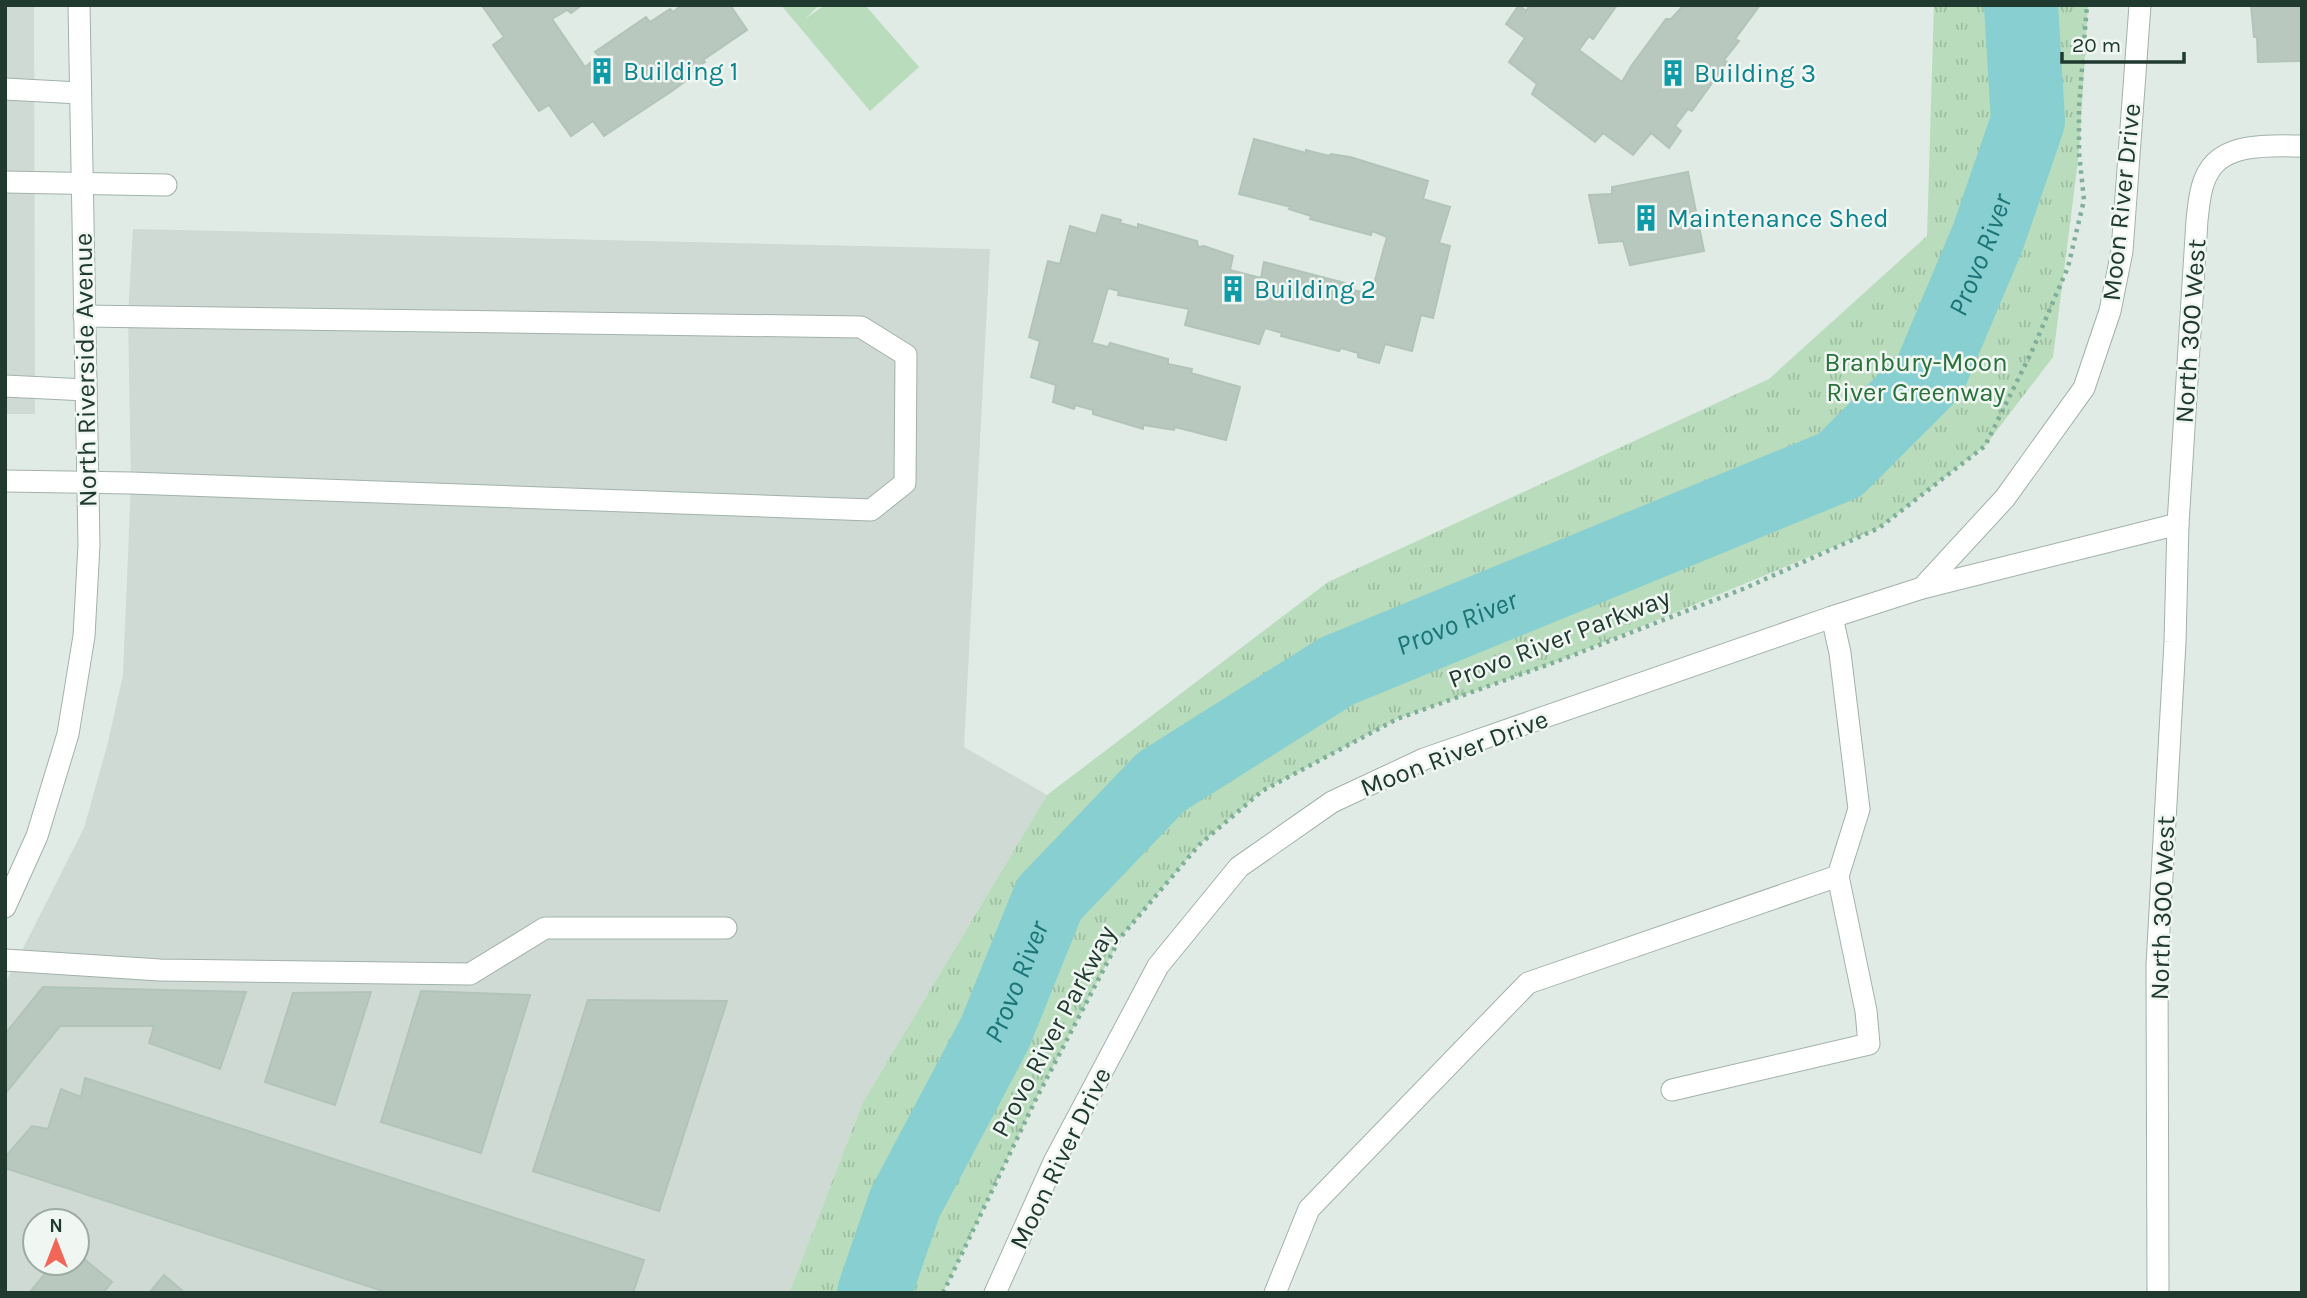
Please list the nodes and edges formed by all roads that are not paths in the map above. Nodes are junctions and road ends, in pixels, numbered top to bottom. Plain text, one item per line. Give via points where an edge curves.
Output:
1 (79, 5) edge
2 (2140, 5) edge
3 (5, 89) edge
4 (79, 93) junction
5 (2302, 146) edge
6 (5, 182) edge
7 (82, 183) junction
8 (166, 185) dead end
9 (84, 316) junction
10 (5, 386) edge
11 (86, 390) junction
12 (5, 481) edge
13 (88, 481) junction
14 (2178, 524) junction
15 (1922, 589) junction
16 (1832, 617) junction
17 (1839, 876) junction
18 (5, 907) edge
19 (726, 928) dead end
20 (5, 960) edge
21 (1672, 1090) dead end
22 (995, 1293) edge
23 (1275, 1293) edge
24 (2158, 1293) edge

1 - 4 street, North Riverside Avenue
2 - 15 street, Moon River Drive via 2122,251 2110,311 2084,388 2005,498
3 - 4 street
4 - 7 street, North Riverside Avenue
5 - 14 street, North 300 West via 2233,151 2210,169 2202,189
6 - 7 street
7 - 8 street
7 - 9 street, North Riverside Avenue
9 - 11 street, North Riverside Avenue
9 - 13 street via 861,327 906,355 905,483 871,510
10 - 11 street
11 - 13 street, North Riverside Avenue
12 - 13 street
13 - 18 street, North Riverside Avenue via 84,636 68,734 37,836
14 - 15 street
14 - 24 street, North 300 West via 2157,965
15 - 16 street
16 - 17 street via 1859,809
16 - 22 street, Moon River Drive via 1424,759 1332,802 1239,867 1158,965 1055,1162
17 - 21 street via 1869,1044
17 - 23 street via 1528,983 1309,1209
19 - 20 street via 545,928 470,974 160,970

